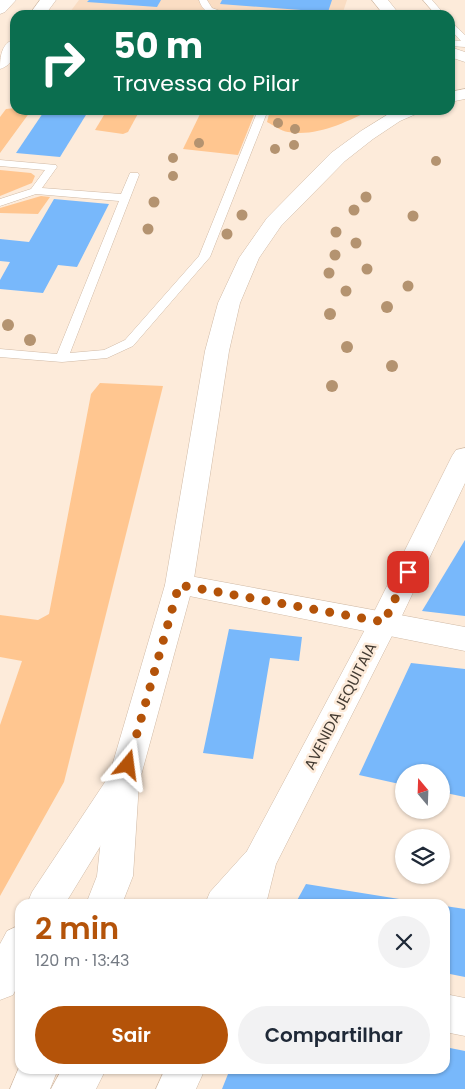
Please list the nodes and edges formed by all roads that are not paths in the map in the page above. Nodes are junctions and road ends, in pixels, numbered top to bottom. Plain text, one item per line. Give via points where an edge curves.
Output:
1 (8, 0) edge
2 (380, 0) edge
3 (427, 0) edge
4 (0, 9) edge
5 (388, 10) edge
6 (436, 10) edge
7 (455, 30) edge
8 (465, 42) edge
9 (10, 51) edge
10 (0, 64) edge
11 (261, 115) dead end
12 (401, 115) edge
13 (0, 163) edge
14 (134, 175) dead end
15 (34, 191) junction
16 (125, 198) junction
17 (0, 203) edge
18 (0, 353) edge
19 (62, 358) junction
20 (465, 456) edge
21 (179, 585) junction
22 (384, 622) junction
23 (465, 639) edge
24 (123, 783) junction
25 (260, 862) junction
26 (48, 899) edge
27 (106, 899) edge
28 (227, 899) edge
29 (249, 899) edge
30 (15, 953) edge
31 (0, 982) edge
32 (450, 1014) edge
33 (465, 1017) edge
34 (36, 1074) edge
35 (82, 1074) edge
36 (183, 1074) edge
37 (30, 1089) edge
38 (71, 1089) edge
39 (176, 1089) edge

1 - 4 main road
2 - 5 main road
3 - 6 lane
7 - 8 lane
9 - 10 main road
11 - 19 lane via 204,256 129,344 107,354
12 - 21 main road via 338,157 274,222 249,258 229,302 217,351
13 - 15 lane via 52,167
14 - 16 lane
15 - 16 lane
15 - 17 lane
16 - 19 lane
18 - 19 lane
20 - 22 main road, AVENIDA JEQUITAIA
21 - 22 main road
21 - 24 main road
22 - 23 main road
22 - 25 main road, AVENIDA JEQUITAIA
24 - 26 main road
24 - 27 main road via 115,876
25 - 28 main road
25 - 29 main road, AVENIDA JEQUITAIA
30 - 31 main road
32 - 33 main road
34 - 37 main road
35 - 38 main road
36 - 39 main road

